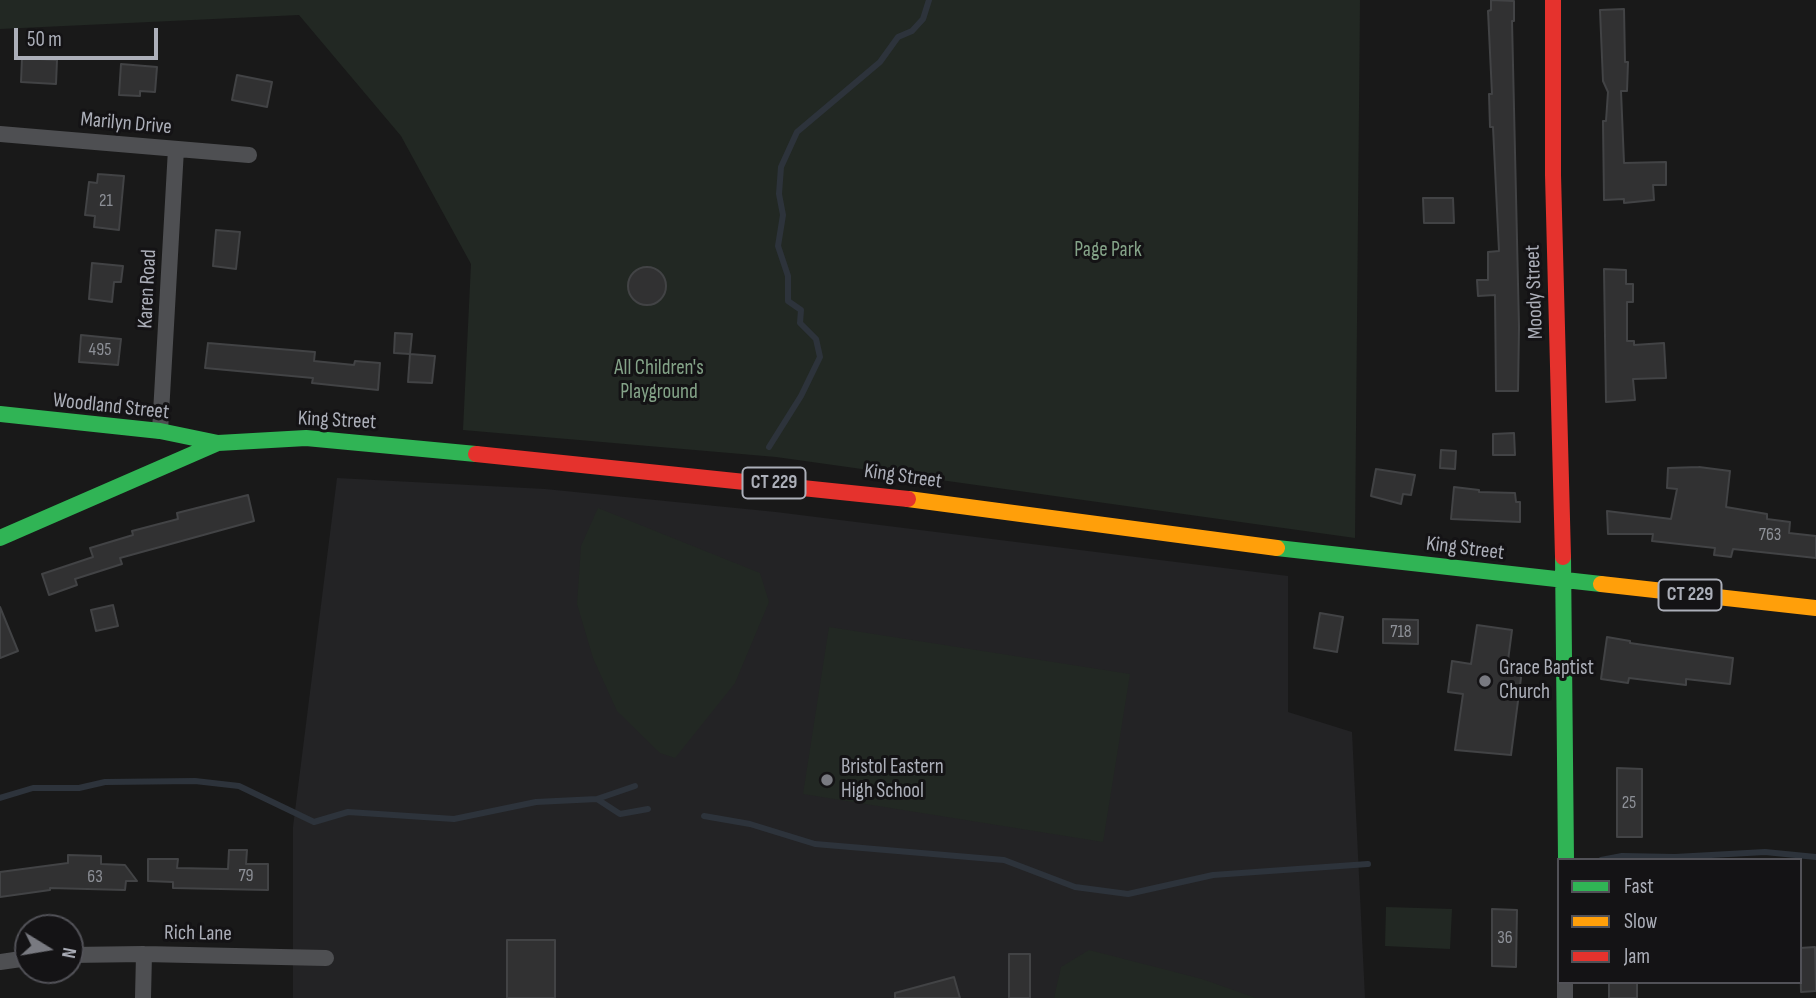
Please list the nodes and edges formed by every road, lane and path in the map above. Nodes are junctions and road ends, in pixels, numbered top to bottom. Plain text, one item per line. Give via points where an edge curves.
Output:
1 (1553, 0) edge
2 (0, 134) edge
3 (176, 149) junction
4 (249, 155) dead end
5 (0, 414) edge
6 (160, 431) junction
7 (218, 443) junction
8 (0, 538) edge
9 (1564, 582) junction
10 (1816, 608) edge
11 (1566, 858) edge
12 (144, 954) junction
13 (84, 956) edge
14 (326, 958) dead end
15 (144, 998) edge

1 - 9 main road, Moody Street
2 - 3 street, Marilyn Drive
3 - 4 street, Marilyn Drive
3 - 6 street, Karen Road
5 - 6 main road, Woodland Street
6 - 7 main road, Woodland Street
7 - 8 main road, King Street / CT 229
7 - 9 main road, King Street / CT 229 via 306,438 669,472
9 - 10 main road, King Street / CT 229
9 - 11 main road, Moody Street
12 - 13 street, Rich Lane
12 - 14 street, Rich Lane
12 - 15 street

